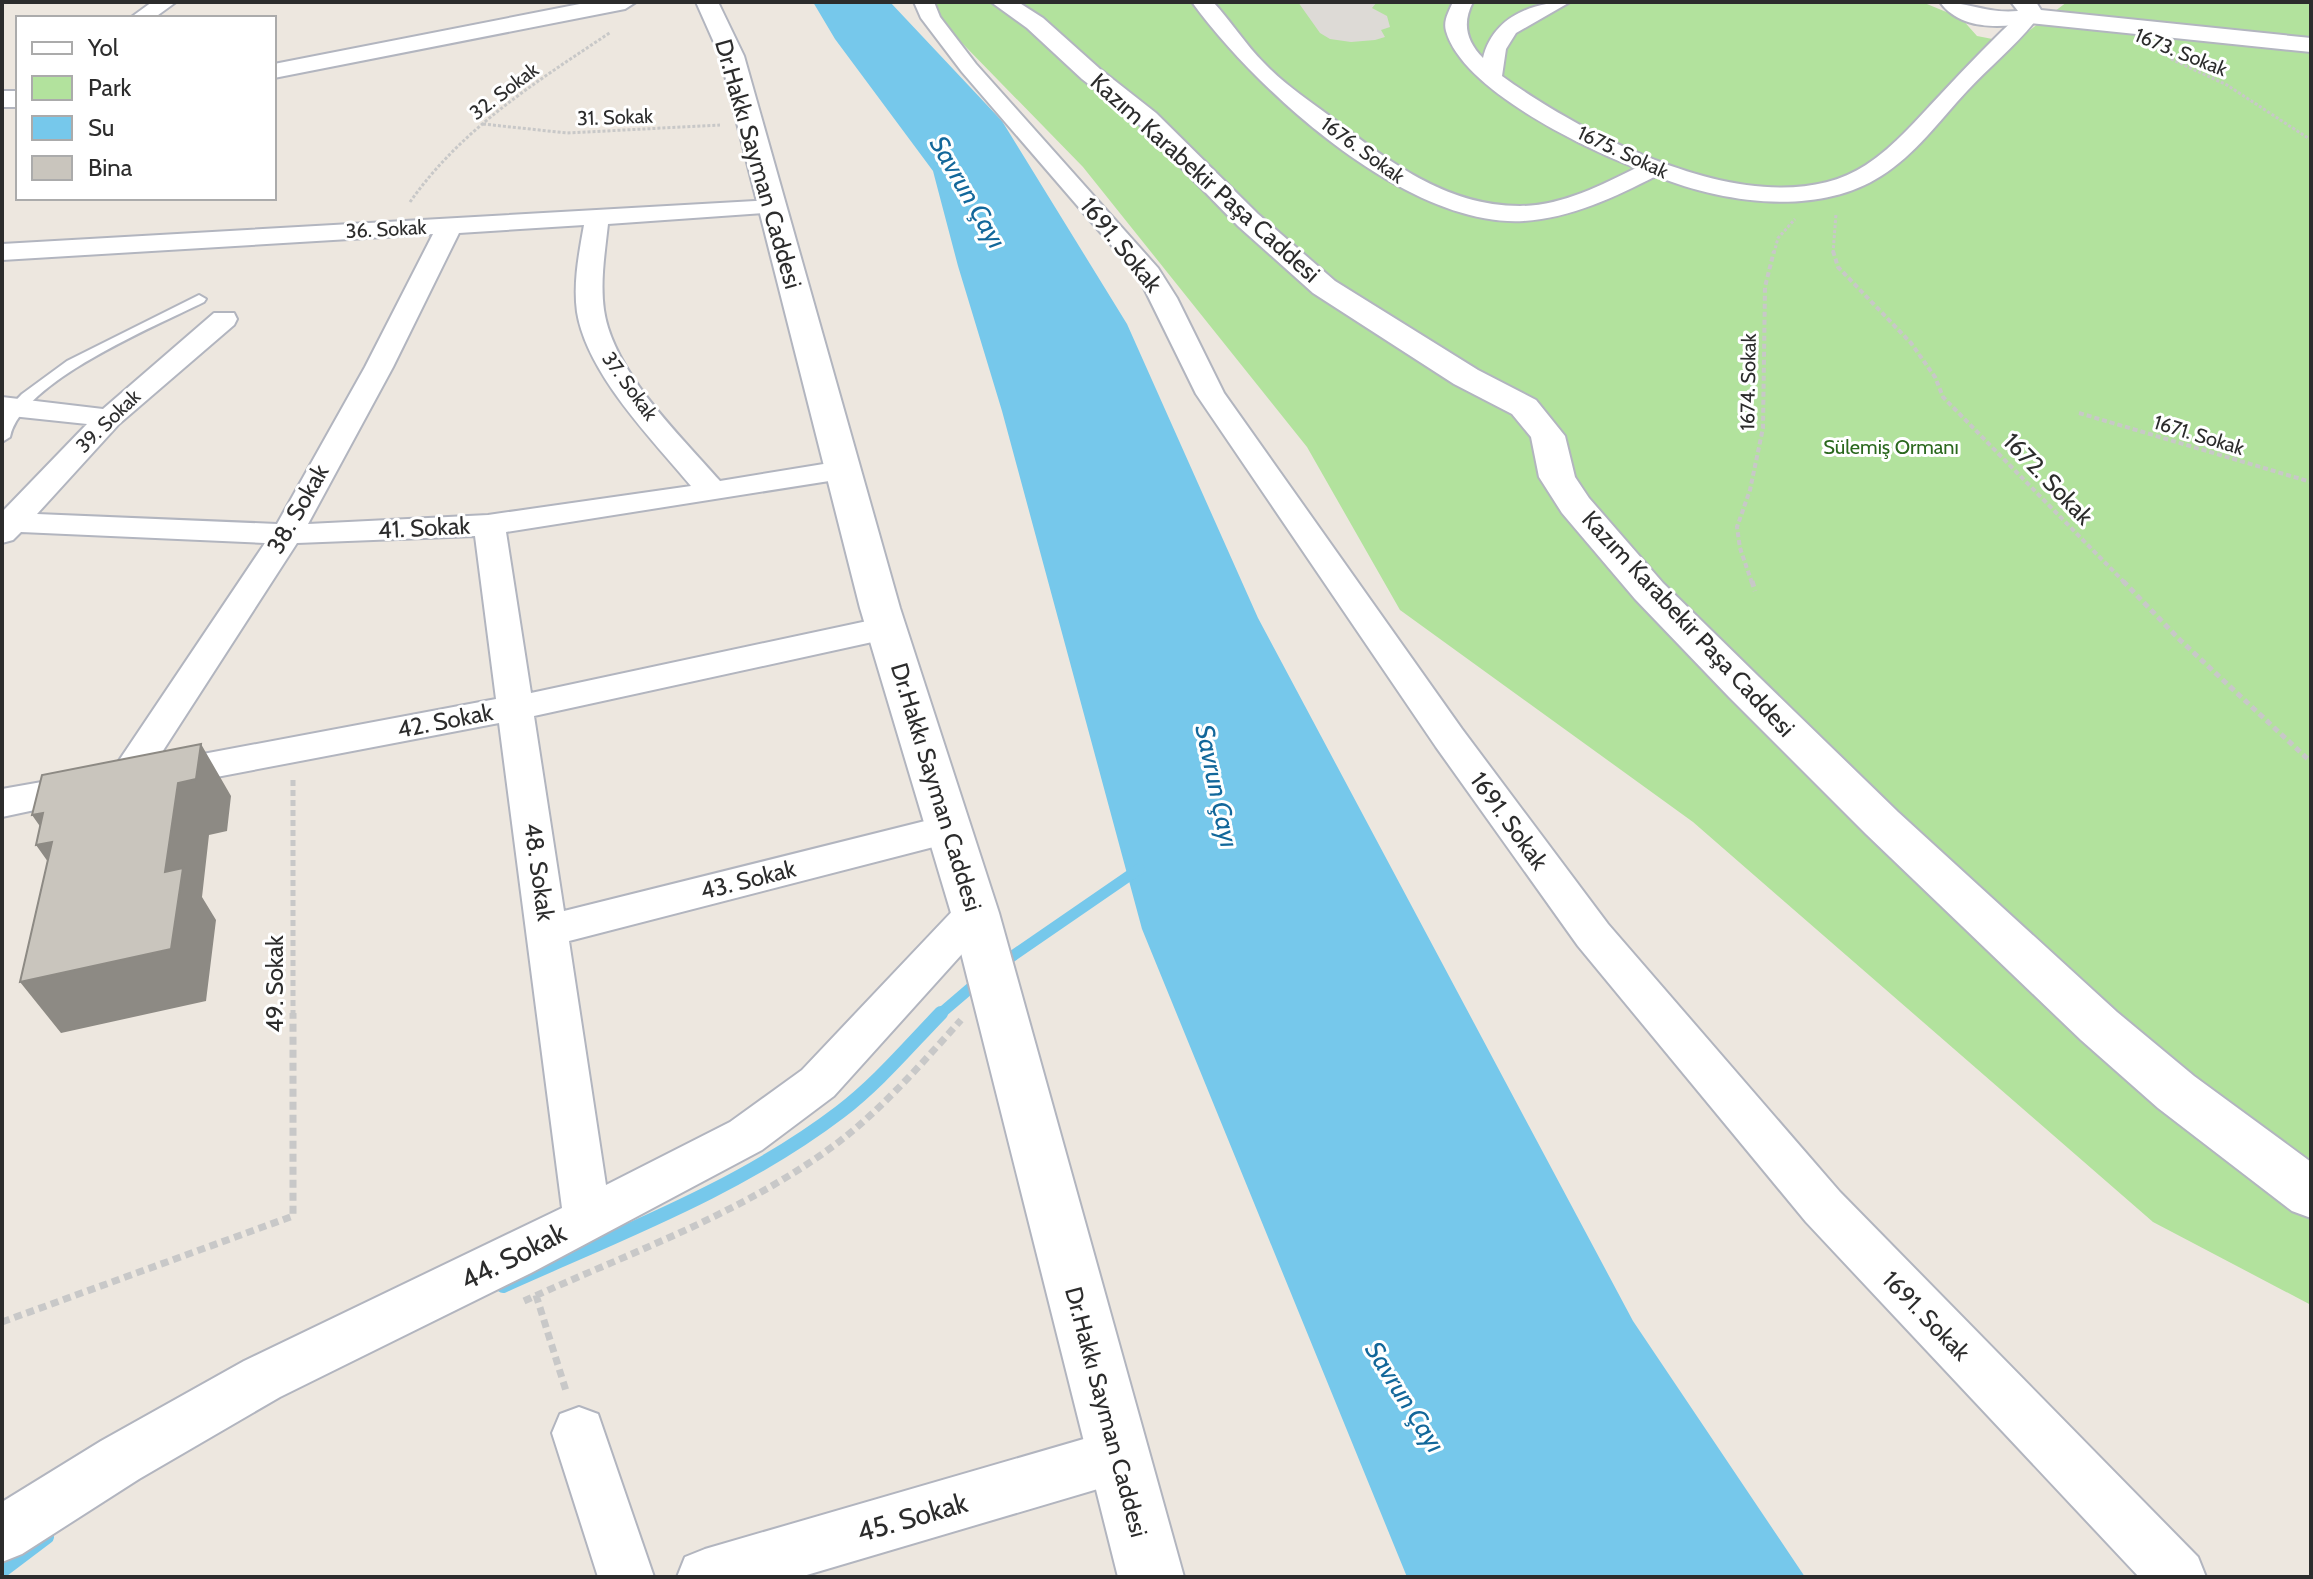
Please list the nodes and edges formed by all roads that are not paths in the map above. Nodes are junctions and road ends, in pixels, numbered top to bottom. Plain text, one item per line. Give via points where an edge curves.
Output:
1 (166, 2) edge
2 (625, 2) edge
3 (707, 2) edge
4 (924, 2) edge
5 (1002, 2) edge
6 (1202, 2) edge
7 (1463, 2) edge
8 (1560, 2) edge
9 (1930, 2) edge
10 (2034, 6) edge
11 (1957, 7) edge
12 (520, 12) edge
13 (143, 16) edge
14 (2311, 35) edge
15 (2311, 45) edge
16 (1996, 49) junction
17 (276, 71) edge
18 (1491, 80) junction
19 (1653, 169) junction
20 (771, 207) junction
21 (597, 217) junction
22 (450, 226) junction
23 (2, 252) edge
24 (199, 299) dead end
25 (224, 319) dead end
26 (9, 407) edge
27 (109, 418) junction
28 (2, 437) edge
29 (842, 470) junction
30 (712, 491) junction
31 (5, 525) edge
32 (489, 525) junction
33 (288, 532) junction
34 (886, 628) junction
35 (515, 708) junction
36 (125, 780) junction
37 (2, 803) edge
38 (949, 829) junction
39 (975, 913) junction
40 (547, 931) junction
41 (2311, 1194) edge
42 (587, 1218) junction
43 (579, 1433) road end
44 (1118, 1456) junction
45 (2, 1534) edge
46 (626, 1577) edge
47 (705, 1577) edge
48 (1151, 1577) edge
49 (2178, 1577) edge

1 - 13 street
2 - 12 street
3 - 20 street, Dr.Hakkı Sayman Caddesi via 732,56
4 - 49 street, 1691. Sokak via 969,68 1149,273 1210,394 1593,935 1823,1207
5 - 41 street, Kazım Karabekir Paşa Caddesi via 1035,23 1147,118 1248,220 1324,287 1524,407 1548,436 1557,477 1575,505 1649,591 1744,687 2099,1026
6 - 19 street, 1676. Sokak via 1257,68 1371,161 1423,191 1500,215 1533,215 1593,199
7 - 18 street, 1675. Sokak via 1456,32
8 - 18 street via 1520,22 1496,43
9 - 11 street
10 - 11 street via 1996,19
10 - 14 street
10 - 15 street
10 - 16 street, 1675. Sokak
11 - 16 street
12 - 17 street
16 - 19 street, 1675. Sokak via 1888,161 1835,188 1740,191
18 - 19 street, 1675. Sokak
20 - 21 street, 36. Sokak
20 - 29 street, Dr.Hakkı Sayman Caddesi
21 - 22 street, 36. Sokak
21 - 30 street, 37. Sokak via 589,286 597,336 621,376
22 - 23 street, 36. Sokak
22 - 33 street, 38. Sokak
24 - 26 lane via 67,369
25 - 27 street, 39. Sokak
26 - 27 street
26 - 28 lane
27 - 31 street, 39. Sokak
29 - 30 street, 41. Sokak
29 - 34 street, Dr.Hakkı Sayman Caddesi
30 - 32 street, 41. Sokak
31 - 33 street, 41. Sokak
32 - 33 street, 41. Sokak
32 - 35 street, 48. Sokak
33 - 36 street, 38. Sokak
34 - 35 street, 42. Sokak
34 - 38 street, Dr.Hakkı Sayman Caddesi
35 - 36 street, 42. Sokak
35 - 40 street, 48. Sokak
36 - 37 street, 42. Sokak
38 - 39 street, Dr.Hakkı Sayman Caddesi
38 - 40 street, 43. Sokak
39 - 42 street, 44. Sokak via 818,1083 746,1136
39 - 44 street, Dr.Hakkı Sayman Caddesi
40 - 42 street, 48. Sokak
42 - 45 street, 44. Sokak via 262,1379
43 - 46 street
44 - 47 street, 45. Sokak
44 - 48 street, Dr.Hakkı Sayman Caddesi

